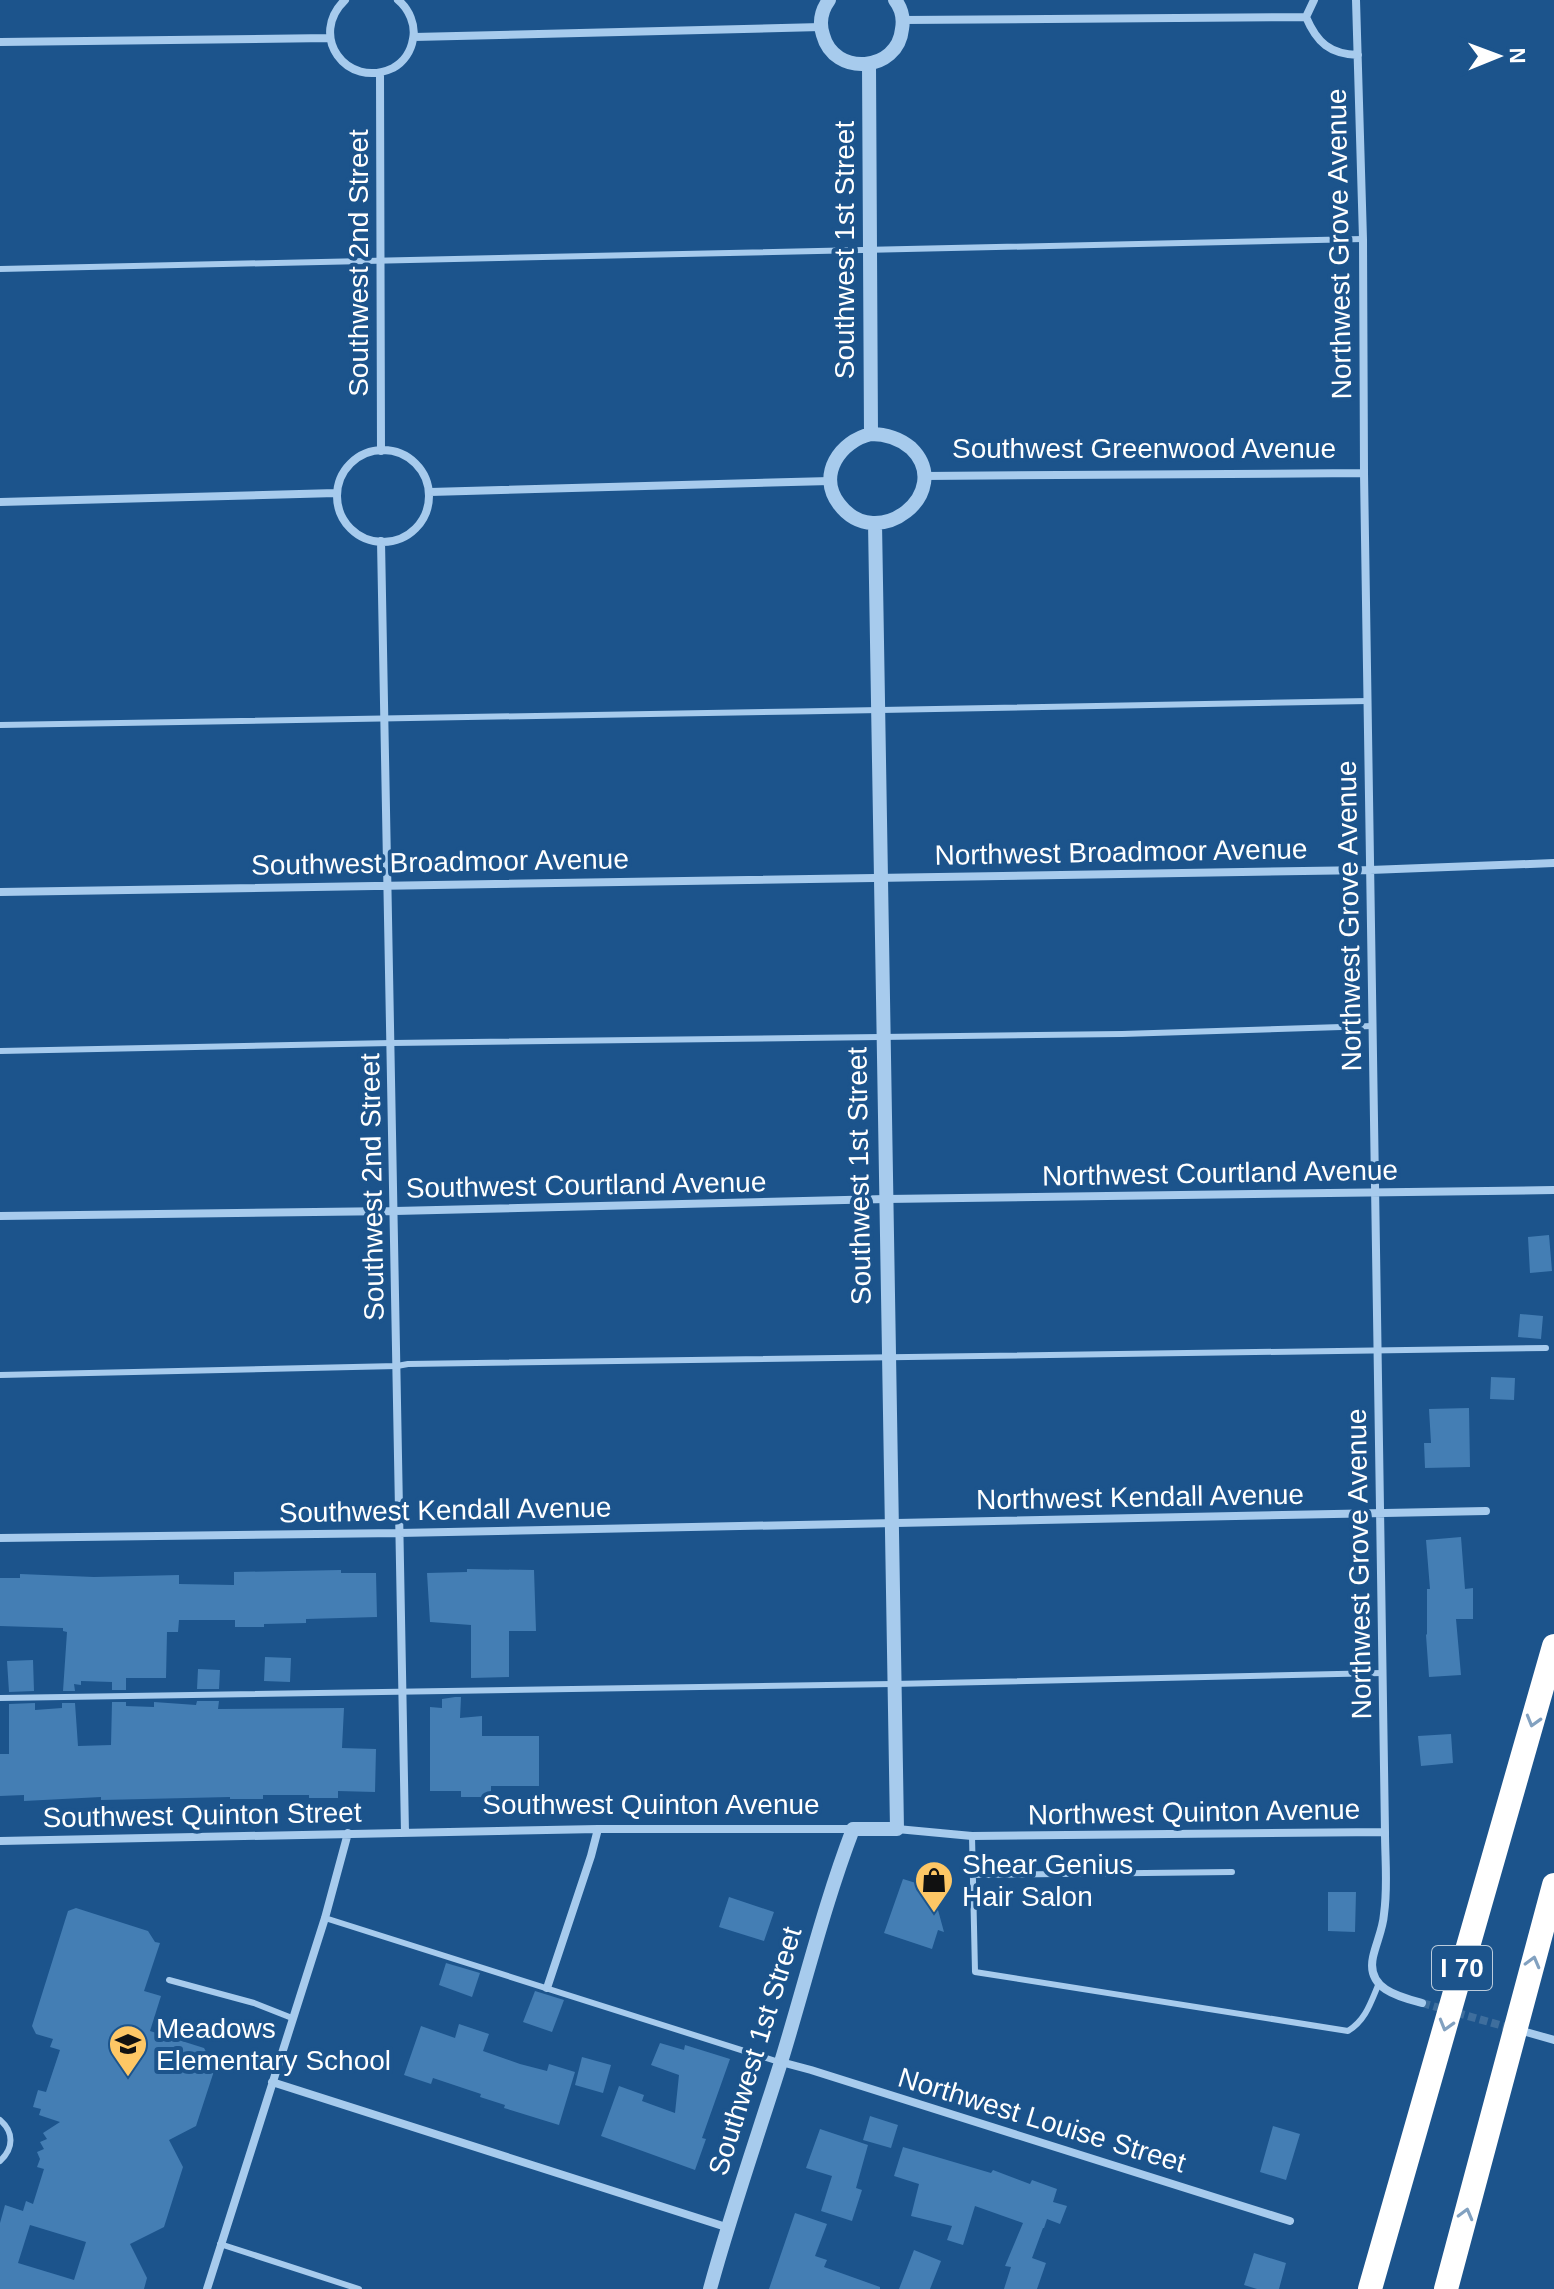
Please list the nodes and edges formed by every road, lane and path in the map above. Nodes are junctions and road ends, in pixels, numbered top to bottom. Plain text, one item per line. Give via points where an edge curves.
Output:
1 (345, 0) edge
2 (398, 0) edge
3 (829, 0) edge
4 (895, 0) edge
5 (1314, 0) edge
6 (1356, 0) edge
7 (1306, 17) junction
8 (903, 20) junction
9 (821, 27) junction
10 (414, 37) junction
11 (330, 38) junction
12 (0, 42) edge
13 (1358, 55) junction
14 (869, 65) junction
15 (380, 74) junction
16 (1363, 239) junction
17 (870, 250) junction
18 (379, 260) junction
19 (0, 269) edge
20 (871, 434) junction
21 (381, 451) junction
22 (1364, 473) junction
23 (924, 476) junction
24 (830, 481) junction
25 (430, 492) junction
26 (336, 493) junction
27 (0, 502) edge
28 (875, 523) junction
29 (381, 541) junction
30 (1368, 701) junction
31 (878, 708) junction
32 (385, 721) junction
33 (0, 725) edge
34 (1554, 863) edge
35 (1370, 870) junction
36 (881, 878) junction
37 (389, 884) junction
38 (0, 892) edge
39 (1373, 1026) junction
40 (883, 1036) junction
41 (392, 1043) junction
42 (0, 1051) edge
43 (1554, 1190) edge
44 (1375, 1193) junction
45 (886, 1199) junction
46 (395, 1211) junction
47 (0, 1216) edge
48 (1546, 1348) dead end
49 (1377, 1349) junction
50 (888, 1356) junction
51 (397, 1366) junction
52 (0, 1375) edge
53 (1486, 1511) dead end
54 (1380, 1514) junction
55 (891, 1524) junction
56 (399, 1533) junction
57 (0, 1538) edge
58 (1554, 1646) edge
59 (1383, 1673) junction
60 (893, 1684) junction
61 (403, 1691) junction
62 (0, 1698) edge
63 (598, 1829) junction
64 (853, 1829) junction
65 (897, 1829) junction
66 (1385, 1832) junction
67 (348, 1833) junction
68 (405, 1833) junction
69 (972, 1836) junction
70 (0, 1841) edge
71 (1232, 1872) dead end
72 (972, 1875) junction
73 (1554, 1885) edge
74 (325, 1918) junction
75 (169, 1980) dead end
76 (1379, 1983) junction
77 (547, 1988) junction
78 (1422, 2003) tunnel mouth
79 (292, 2018) junction
80 (1526, 2032) tunnel mouth
81 (1554, 2040) edge
82 (781, 2062) junction
83 (272, 2082) junction
84 (0, 2120) edge
85 (0, 2161) edge
86 (1290, 2221) dead end
87 (726, 2227) junction
88 (220, 2244) junction
89 (207, 2289) edge
90 (359, 2289) edge
91 (710, 2289) edge
92 (1370, 2289) edge
93 (1446, 2289) edge

1 - 11 street via 333,16
2 - 10 street via 413,22
3 - 9 street
4 - 8 street
5 - 7 street
6 - 13 street, Northwest Grove Avenue
7 - 8 street
7 - 13 street via 1329,48
8 - 14 street via 895,49
9 - 10 street
9 - 14 street via 836,57
10 - 15 street via 399,65
11 - 12 street
11 - 15 street via 347,67
13 - 16 street, Northwest Grove Avenue
14 - 17 street, Southwest 1st Street
15 - 18 street, Southwest 2nd Street
16 - 17 lane
16 - 22 street, Northwest Grove Avenue
17 - 18 lane
17 - 20 street, Southwest 1st Street
18 - 19 lane
18 - 21 street, Southwest 2nd Street
20 - 23 street, Southwest Greenwood Avenue via 902,441 918,458
20 - 24 street via 855,439 837,456
21 - 25 street via 413,463
21 - 26 street via 351,463
22 - 23 street, Southwest Greenwood Avenue
22 - 30 street, Northwest Grove Avenue
23 - 28 street, Southwest Greenwood Avenue via 909,510
24 - 25 street
24 - 28 street via 844,510
25 - 29 street via 427,511 416,527 400,538
26 - 27 street
26 - 29 street via 349,526 363,537
28 - 31 street, Southwest 1st Street
29 - 32 street, Southwest 2nd Street
30 - 31 lane
30 - 35 street, Northwest Grove Avenue
31 - 32 lane
31 - 36 street, Southwest 1st Street
32 - 33 lane
32 - 37 street, Southwest 2nd Street
34 - 35 street, Northwest Broadmoor Avenue
35 - 36 street, Northwest Broadmoor Avenue
35 - 39 street, Northwest Grove Avenue
36 - 37 street, Southwest Broadmoor Avenue
36 - 40 street, Southwest 1st Street
37 - 38 street, Southwest Broadmoor Avenue
37 - 41 street, Southwest 2nd Street
39 - 40 lane
39 - 44 street, Northwest Grove Avenue
40 - 41 lane
40 - 45 street, Southwest 1st Street
41 - 42 lane
41 - 46 street, Southwest 2nd Street
43 - 44 street, Northwest Courtland Avenue
44 - 45 street, Northwest Courtland Avenue
44 - 49 street, Northwest Grove Avenue
45 - 46 street, Southwest Courtland Avenue
45 - 50 street, Southwest 1st Street
46 - 47 street, Southwest Courtland Avenue
46 - 51 street, Southwest 2nd Street
48 - 49 lane
49 - 50 lane
49 - 54 street, Northwest Grove Avenue
50 - 51 lane
50 - 55 street, Southwest 1st Street
51 - 52 lane
51 - 56 street, Southwest 2nd Street
53 - 54 street, Northwest Kendall Avenue
54 - 55 street, Northwest Kendall Avenue
54 - 59 street, Northwest Grove Avenue
55 - 56 street, Southwest Kendall Avenue
55 - 60 street, Southwest 1st Street
56 - 57 street, Southwest Kendall Avenue
56 - 61 street, Southwest 2nd Street
58 -> 92 highway, I 70
59 - 60 lane
59 - 66 street, Northwest Grove Avenue
60 - 61 lane
60 - 65 street, Southwest 1st Street
61 - 62 lane
61 - 68 street, Southwest 2nd Street
63 - 64 street, Southwest Quinton Avenue
63 - 68 street, Southwest Quinton Avenue
63 - 77 street
64 - 65 street, Southwest Quinton Avenue
64 - 82 street, Southwest 1st Street
65 - 69 street, Northwest Quinton Avenue
66 - 69 street, Northwest Quinton Avenue
66 - 76 street, Northwest Quinton Avenue via 1384,1918 1372,1968
67 - 68 street, Southwest Quinton Street
67 - 70 street, Southwest Quinton Street
67 - 74 street
69 - 72 lane
71 - 72 lane
72 - 76 lane via 975,1972 1348,2031 1365,2017
93 -> 73 highway, I 70
74 - 77 lane
74 - 79 street
75 - 79 lane
76 - 78 street via 1393,1995
77 - 82 lane
79 - 83 street
80 - 81 street
82 - 86 street, Northwest Louise Street
82 - 87 street, Southwest 1st Street
83 - 87 street
83 - 88 street
84 - 85 lane via 12,2141
87 - 91 street, Southwest 1st Street
88 - 89 street
88 - 90 lane

